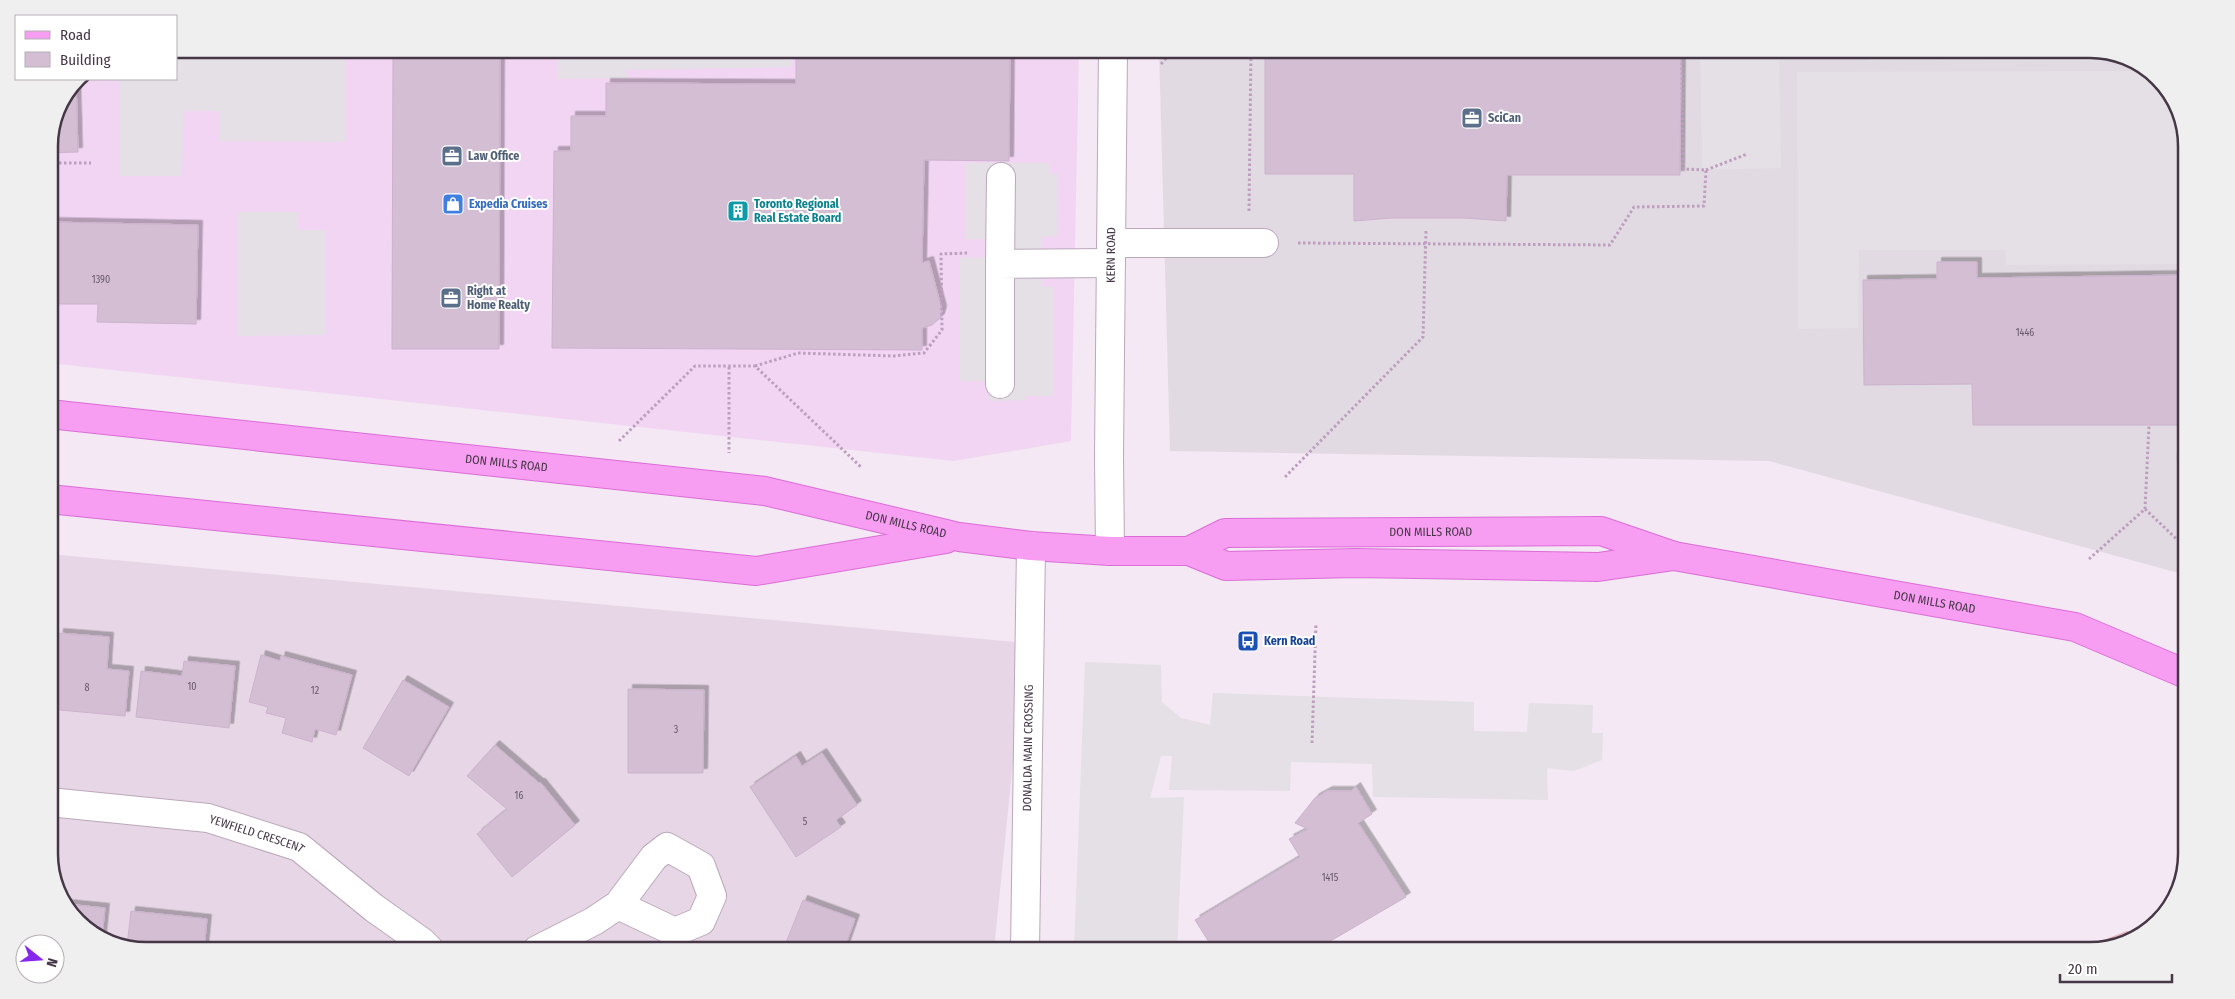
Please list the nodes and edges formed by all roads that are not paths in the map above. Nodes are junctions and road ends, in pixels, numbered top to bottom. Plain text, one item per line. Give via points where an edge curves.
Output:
1 (1113, 58) edge
2 (1001, 177) dead end
3 (1257, 243) road end
4 (1111, 253) junction
5 (1001, 258) junction
6 (1000, 384) dead end
7 (58, 415) edge
8 (58, 500) edge
9 (959, 537) junction
10 (1031, 546) junction
11 (1110, 551) junction
12 (1189, 551) junction
13 (1674, 556) junction
14 (2178, 671) edge
15 (58, 803) edge
16 (618, 905) dead end
17 (422, 942) edge
18 (553, 942) edge
19 (1025, 942) edge

1 - 4 street, KERN ROAD
2 - 5 street
3 - 4 street
4 - 5 street
4 - 11 street, KERN ROAD
5 - 6 street
7 - 9 main road, DON MILLS ROAD via 765,491
8 - 9 main road, DON MILLS ROAD via 756,571
9 - 10 main road, DON MILLS ROAD
10 - 11 main road, DON MILLS ROAD
10 - 19 street, DONALDA MAIN CROSSING
11 - 12 main road, DON MILLS ROAD
12 - 13 main road, DON MILLS ROAD via 1226,566 1356,564 1598,568
12 - 13 main road, DON MILLS ROAD via 1225,533 1601,532
13 - 14 main road, DON MILLS ROAD via 2075,627
15 - 17 street, YEWFIELD CRESCENT via 208,818 298,847
16 - 18 street

